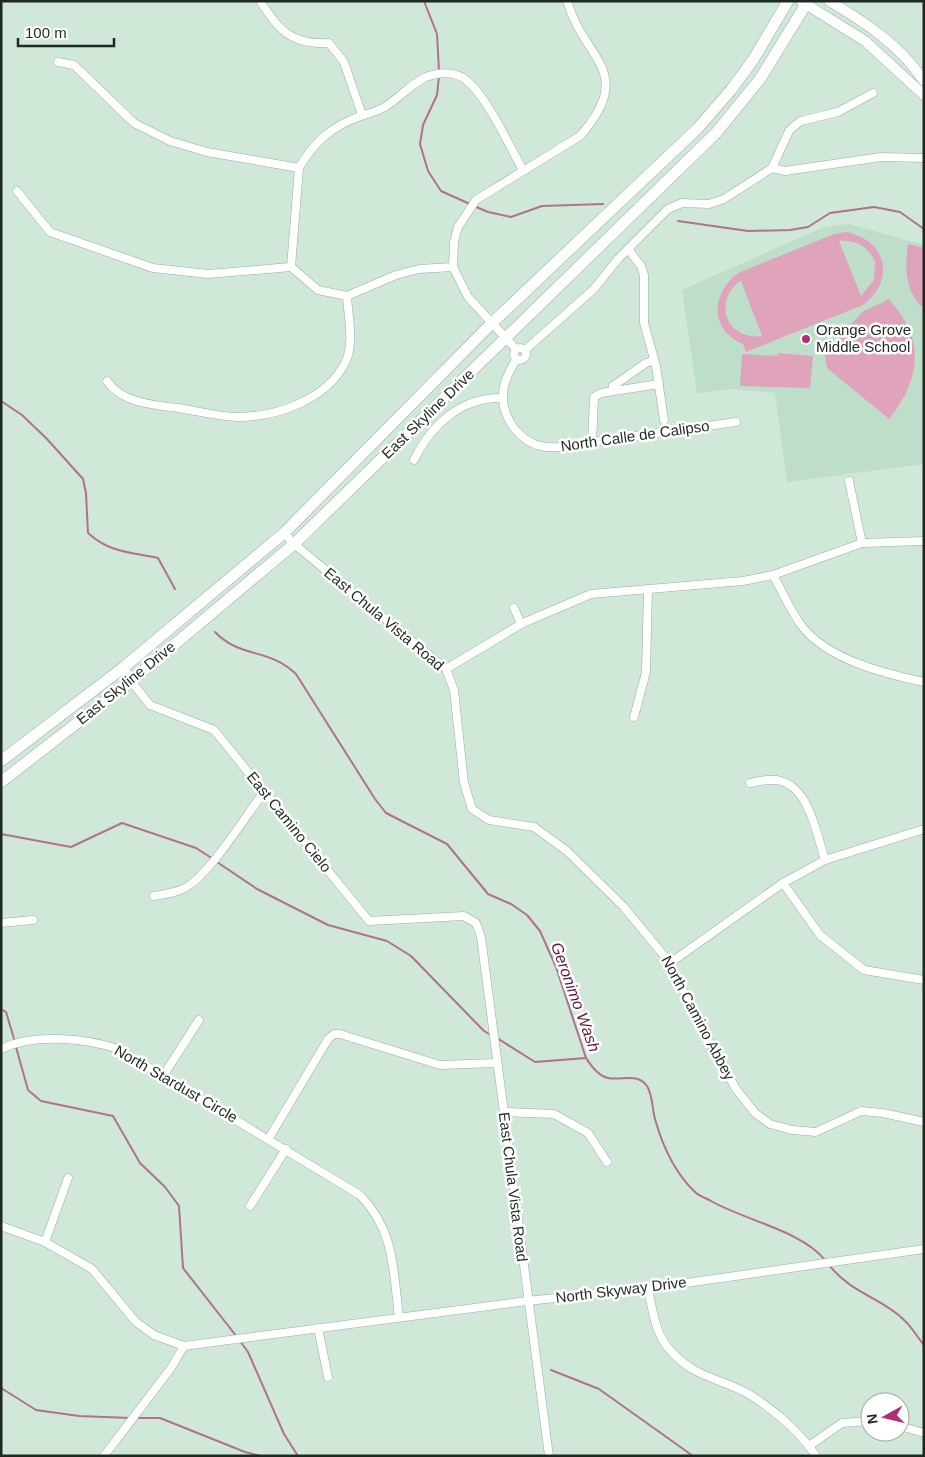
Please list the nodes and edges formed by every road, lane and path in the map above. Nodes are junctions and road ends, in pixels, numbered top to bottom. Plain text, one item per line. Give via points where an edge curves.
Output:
1 (260, 1) edge
2 (567, 1) edge
3 (788, 1) edge
4 (830, 1) edge
5 (805, 2) edge
6 (58, 62) dead end
7 (924, 81) edge
8 (873, 93) dead end
9 (924, 94) edge
10 (362, 115) junction
11 (924, 158) edge
12 (299, 168) junction
13 (772, 168) junction
14 (523, 170) junction
15 (17, 191) dead end
16 (628, 249) junction
17 (291, 267) junction
18 (452, 267) junction
19 (347, 296) junction
20 (492, 323) junction
21 (505, 338) junction
22 (520, 350) junction
23 (653, 361) junction
24 (107, 381) dead end
25 (658, 384) junction
26 (612, 391) junction
27 (502, 398) junction
28 (664, 420) dead end
29 (736, 422) dead end
30 (592, 443) junction
31 (414, 460) dead end
32 (849, 481) dead end
33 (284, 533) junction
34 (924, 541) edge
35 (862, 543) junction
36 (294, 544) junction
37 (773, 575) junction
38 (648, 589) junction
39 (514, 608) dead end
40 (521, 624) junction
41 (124, 667) junction
42 (446, 670) junction
43 (131, 681) junction
44 (924, 682) edge
45 (634, 717) dead end
46 (1, 761) edge
47 (1, 782) edge
48 (750, 783) dead end
49 (264, 792) junction
50 (472, 809) joint
51 (924, 829) edge
52 (825, 860) junction
53 (783, 883) junction
54 (154, 896) dead end
55 (473, 919) joint
56 (33, 920) dead end
57 (1, 923) edge
58 (670, 963) junction
59 (924, 980) edge
60 (199, 1020) dead end
61 (1, 1049) edge
62 (496, 1063) junction
63 (163, 1076) junction
64 (504, 1112) junction
65 (924, 1122) edge
66 (269, 1138) junction
67 (286, 1149) junction
68 (607, 1162) dead end
69 (68, 1178) dead end
70 (250, 1206) dead end
71 (1, 1226) edge
72 (45, 1242) junction
73 (924, 1249) edge
74 (648, 1288) junction
75 (527, 1300) junction
76 (399, 1316) junction
77 (318, 1328) junction
78 (184, 1346) junction
79 (328, 1377) dead end
80 (860, 1421) edge
81 (910, 1429) edge
82 (924, 1433) edge
83 (809, 1446) junction
84 (104, 1456) edge
85 (549, 1456) edge
86 (816, 1456) edge

1 - 10 street via 285,33 307,44 329,43 344,62
2 - 14 street via 570,12 600,59 606,92 592,122 580,136
3 - 20 main road, East Skyline Drive via 731,90 698,128
4 - 7 main road via 888,41
5 - 9 main road via 865,41
5 - 21 main road, East Skyline Drive via 760,79 716,133
6 - 12 street via 74,65 134,123 170,141 207,152
8 - 13 street via 838,112 801,121 794,126
10 - 12 street via 337,124 322,137
10 - 14 street via 382,108 416,82 429,76 452,73 466,80 483,99
11 - 13 street via 881,157 785,171
12 - 17 street
13 - 16 street via 720,201 682,203 668,208
14 - 18 street via 476,200 468,210 458,227
15 - 17 street via 50,232 153,268 208,274
16 - 22 street via 594,290
16 - 23 street via 644,275 644,323
17 - 19 street via 318,290
18 - 19 street via 419,269 396,275
18 - 20 street via 468,297
19 - 24 street via 351,346 345,363 332,382 316,396 296,405 238,417 140,402 113,390
20 - 21 street
20 - 33 main road, East Skyline Drive
21 - 22 street
21 - 36 main road, East Skyline Drive
22 - 27 street via 514,355 516,360 504,384
23 - 25 street
23 - 26 street via 613,386
25 - 26 street
25 - 28 street
26 - 30 street via 594,398
27 - 30 street, North Calle de Calipso via 508,420 530,442 551,447
27 - 31 street via 476,399 456,410 423,442
29 - 30 street, North Calle de Calipso
32 - 35 street
33 - 36 street, East Chula Vista Road
33 - 41 main road, East Skyline Drive
34 - 35 street
35 - 37 street
36 - 42 street, East Chula Vista Road
36 - 43 main road, East Skyline Drive
37 - 38 street via 743,581
37 - 44 street via 800,624 817,641 850,661 886,674
38 - 40 street via 591,594
38 - 45 street via 646,672
39 - 40 street
40 - 42 street
41 - 43 street, East Camino Cielo
41 - 46 main road, East Skyline Drive
42 - 50 street, East Chula Vista Road via 454,690 464,783
43 - 47 main road, East Skyline Drive
43 - 49 street, East Camino Cielo via 150,705 214,730
48 - 52 street via 780,780 794,788 806,803
49 - 54 street via 190,885
49 - 55 street, East Camino Cielo via 369,921 464,916
50 - 58 street, North Camino Abbey via 489,820 534,827 567,851 623,906
51 - 52 street
52 - 53 street
53 - 58 street
53 - 59 street via 820,936 864,970
55 - 62 street, East Chula Vista Road via 481,937
56 - 57 street
58 - 65 street, North Camino Abbey via 736,1090 755,1113 770,1124 816,1132 861,1111
60 - 63 street
61 - 63 street, North Stardust Circle via 33,1041 94,1041 118,1049
62 - 64 street, East Chula Vista Road
62 - 66 street via 440,1065 334,1034
63 - 66 street, North Stardust Circle
64 - 68 street via 554,1114 588,1133
64 - 75 street, East Chula Vista Road
66 - 67 street, North Stardust Circle
67 - 70 street
67 - 76 street, North Stardust Circle via 360,1195 372,1207 388,1239
69 - 72 street
71 - 72 street, North Skyway Drive
72 - 78 street, North Skyway Drive via 92,1269 136,1322 154,1335
73 - 74 street, North Skyway Drive
74 - 75 street, North Skyway Drive
74 - 83 street via 659,1331 668,1349 699,1375 751,1397 772,1411
75 - 76 street, North Skyway Drive
75 - 85 street, East Chula Vista Road
76 - 77 street, North Skyway Drive
77 - 78 street, North Skyway Drive
77 - 79 street
78 - 84 street
80 - 83 street via 842,1422
81 - 82 street
83 - 86 street

